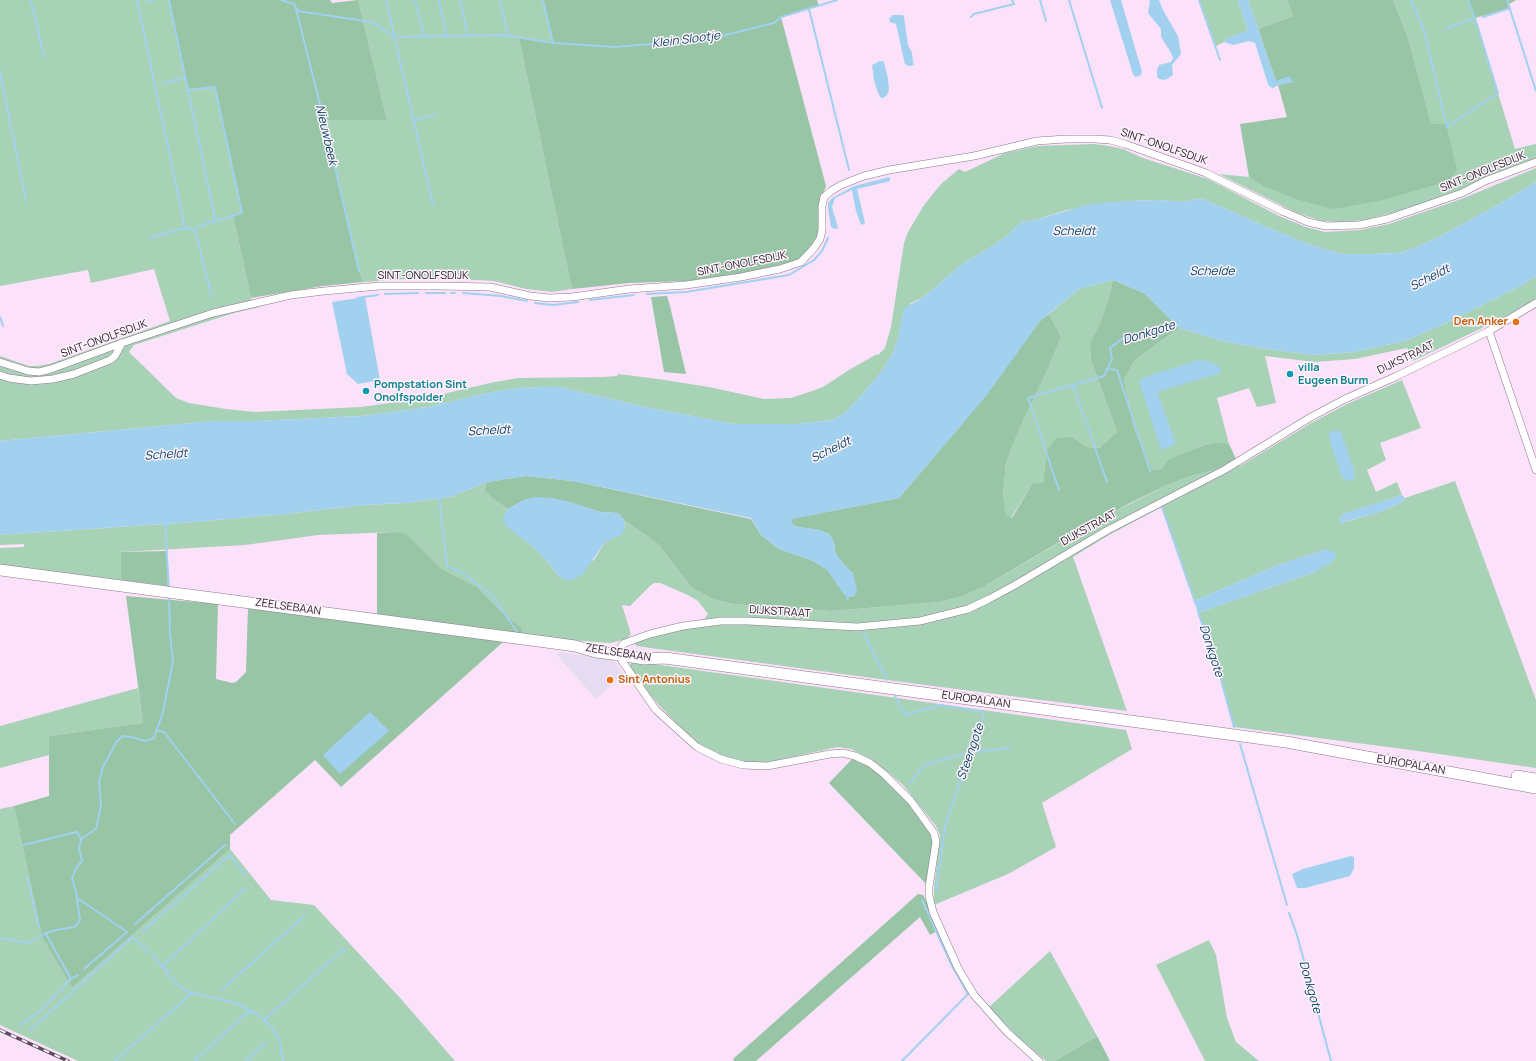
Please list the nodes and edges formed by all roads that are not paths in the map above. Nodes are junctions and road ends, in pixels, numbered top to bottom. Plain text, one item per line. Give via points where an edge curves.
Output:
1 (1536, 162) edge
2 (1536, 303) edge
3 (1489, 331) junction
4 (122, 343) junction
5 (0, 362) edge
6 (0, 375) edge
7 (1536, 470) edge
8 (0, 570) edge
9 (620, 652) junction
10 (665, 658) joint
11 (1286, 742) junction
12 (1536, 780) edge
13 (1536, 788) edge
14 (1040, 1061) edge

1 - 4 street, SINT-ONOLFSDIJK via 1485,181 1462,193 1388,219 1359,225 1326,226 1308,222 1206,174 1125,144 1095,139 1037,141 974,156 889,170 841,185 824,197 820,239 801,262 789,267 686,285 572,297 542,297 490,288 440,286 379,286 324,290 220,311
2 - 3 street, DIJKSTRAAT
3 - 7 street
3 - 9 street, DIJKSTRAAT via 1344,399 1224,470 1106,531 968,609 920,621 857,627 748,621 714,622 650,634 625,643
4 - 5 street, SINT-ONOLFSDIJK via 39,372
4 - 6 street via 110,360 74,374 31,381
8 - 9 main road, ZEELSEBAAN via 575,646 597,646
9 - 10 main road, ZEELSEBAAN
9 - 14 street via 622,661 656,710 697,747 721,759 743,765 767,766 843,753 870,763 884,774 911,801 934,833 936,842 929,896 935,917 958,968 974,995 1007,1032
10 - 11 main road, EUROPALAAN
11 - 12 main road, EUROPALAAN via 1308,743
11 - 13 main road, EUROPALAAN

